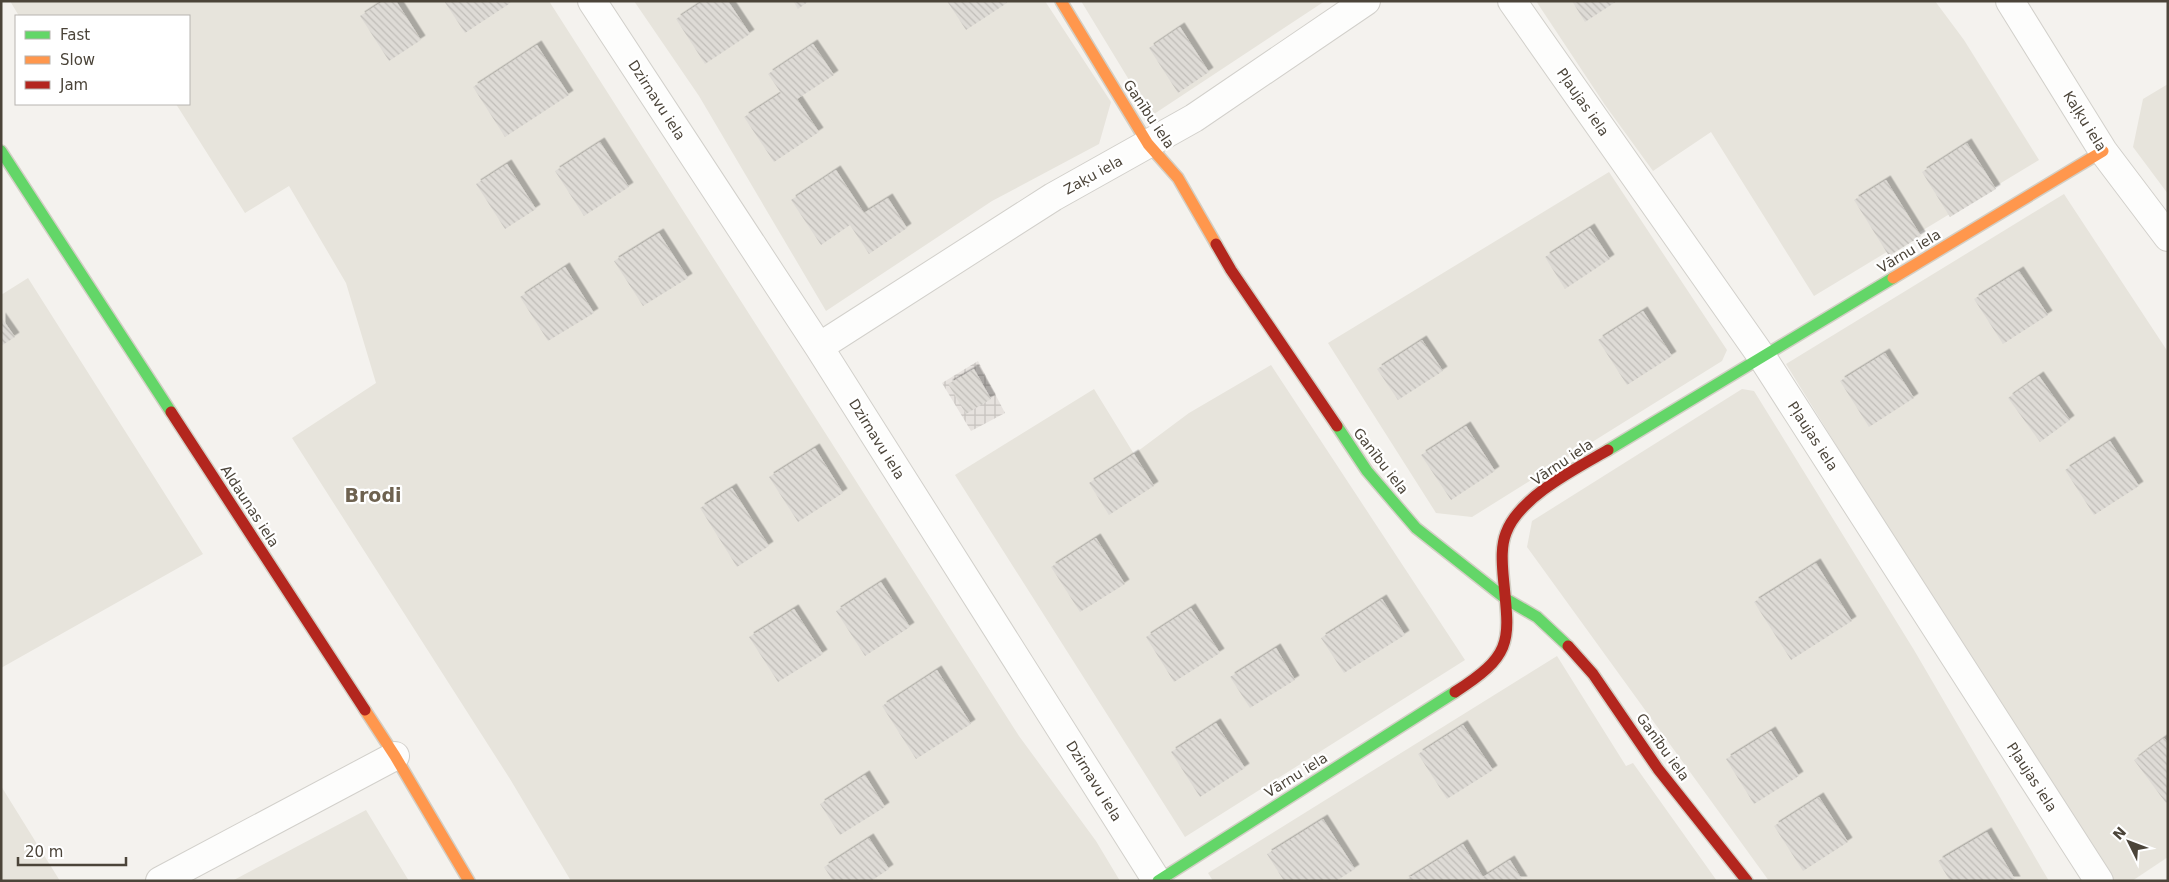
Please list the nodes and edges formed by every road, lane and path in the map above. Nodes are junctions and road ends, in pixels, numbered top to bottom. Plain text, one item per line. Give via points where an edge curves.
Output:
1 (592, 1) edge
2 (1060, 1) edge
3 (1366, 1) edge
4 (1512, 1) edge
5 (2010, 1) edge
6 (1148, 144) junction
7 (1, 151) edge
8 (2103, 152) junction
9 (2168, 236) edge
10 (819, 347) junction
11 (1762, 357) junction
12 (1506, 599) junction
13 (395, 756) junction
14 (160, 881) edge
15 (469, 881) edge
16 (1157, 881) edge
17 (1747, 881) edge
18 (2099, 881) edge

1 - 10 street, Dzirnavu iela
2 - 6 street, Ganību iela
3 - 6 street, Zaķu iela via 1194,118
4 - 11 street, Pļaujas iela
5 - 8 street, Kaļķu iela
6 - 10 street, Zaķu iela via 1053,197
6 - 12 street, Ganību iela via 1178,178 1231,270 1366,472 1416,528
7 - 13 street, Aldaunas iela
8 - 9 street, Kaļķu iela
8 - 11 street, Vārnu iela
10 - 16 street, Dzirnavu iela
11 - 12 street, Vārnu iela via 1572,471 1519,513 1506,533 1501,559
11 - 18 street, Pļaujas iela
12 - 16 street, Vārnu iela via 1508,631 1503,649 1492,664 1467,684
12 - 17 street, Ganību iela via 1537,617 1593,674 1658,769
13 - 14 street
13 - 15 street, Aldaunas iela

